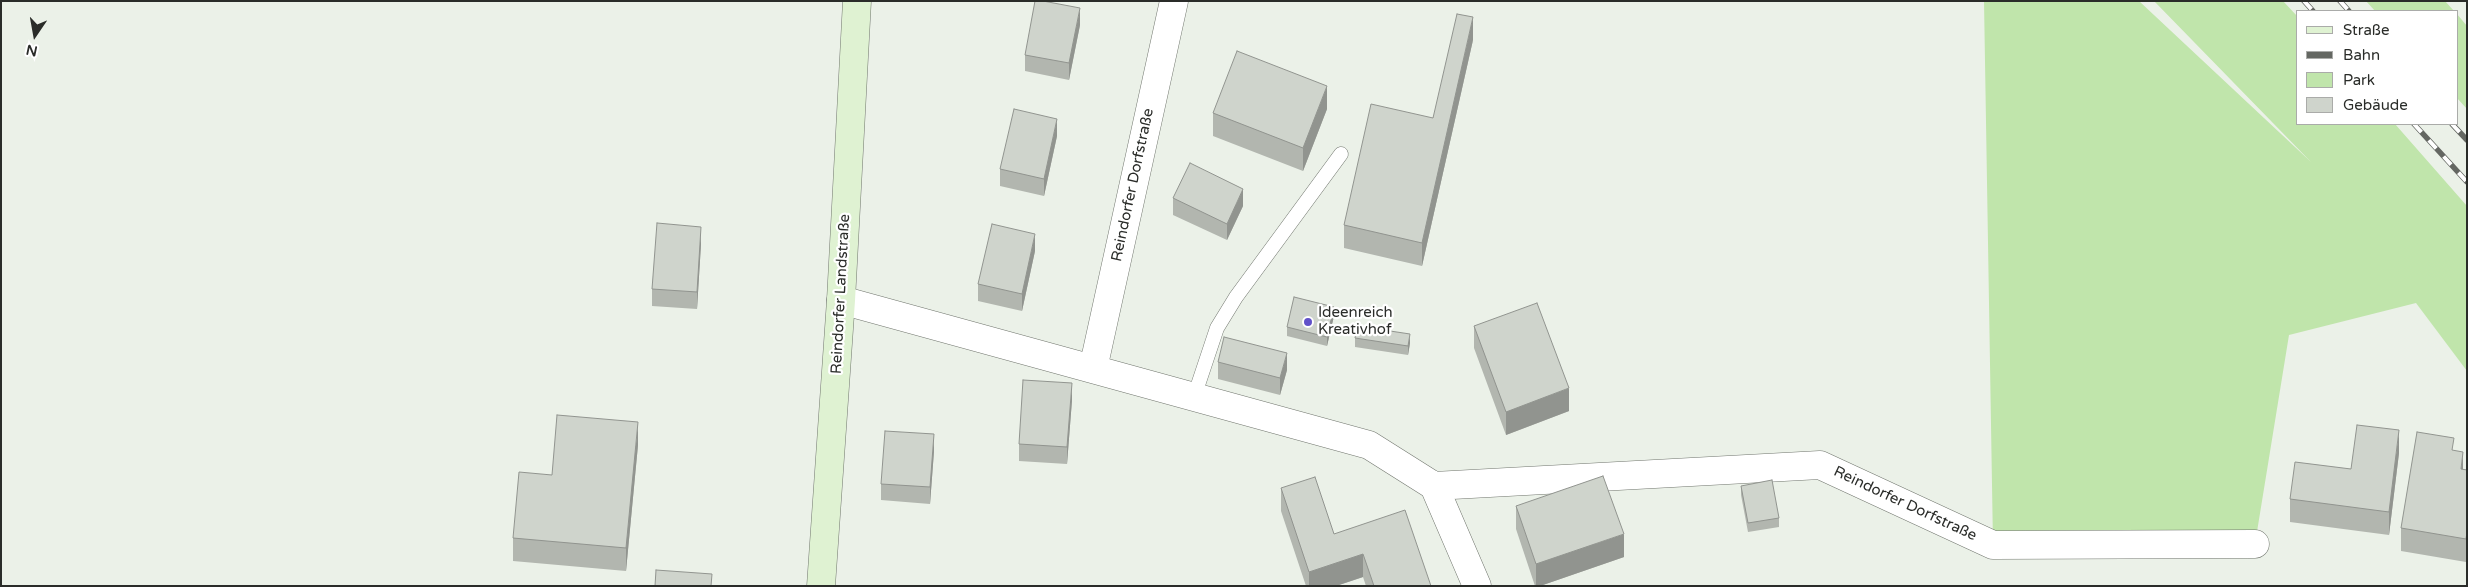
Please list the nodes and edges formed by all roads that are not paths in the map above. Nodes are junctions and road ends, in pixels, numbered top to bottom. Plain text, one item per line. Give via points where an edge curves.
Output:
1 (857, 1) edge
2 (1174, 1) edge
3 (1341, 154) dead end
4 (841, 300) junction
5 (1093, 369) junction
6 (1194, 397) junction
7 (1434, 486) junction
8 (2255, 544) dead end
9 (821, 586) edge
10 (1477, 586) edge

1 - 4 street, Reindorfer Landstraße
2 - 5 street, Reindorfer Dorfstraße
3 - 6 lane via 1236,297 1217,328
4 - 5 street
4 - 9 street, Reindorfer Landstraße
5 - 6 street
6 - 7 street via 1369,445
7 - 8 street, Reindorfer Dorfstraße via 1820,465 1993,545
7 - 10 street

